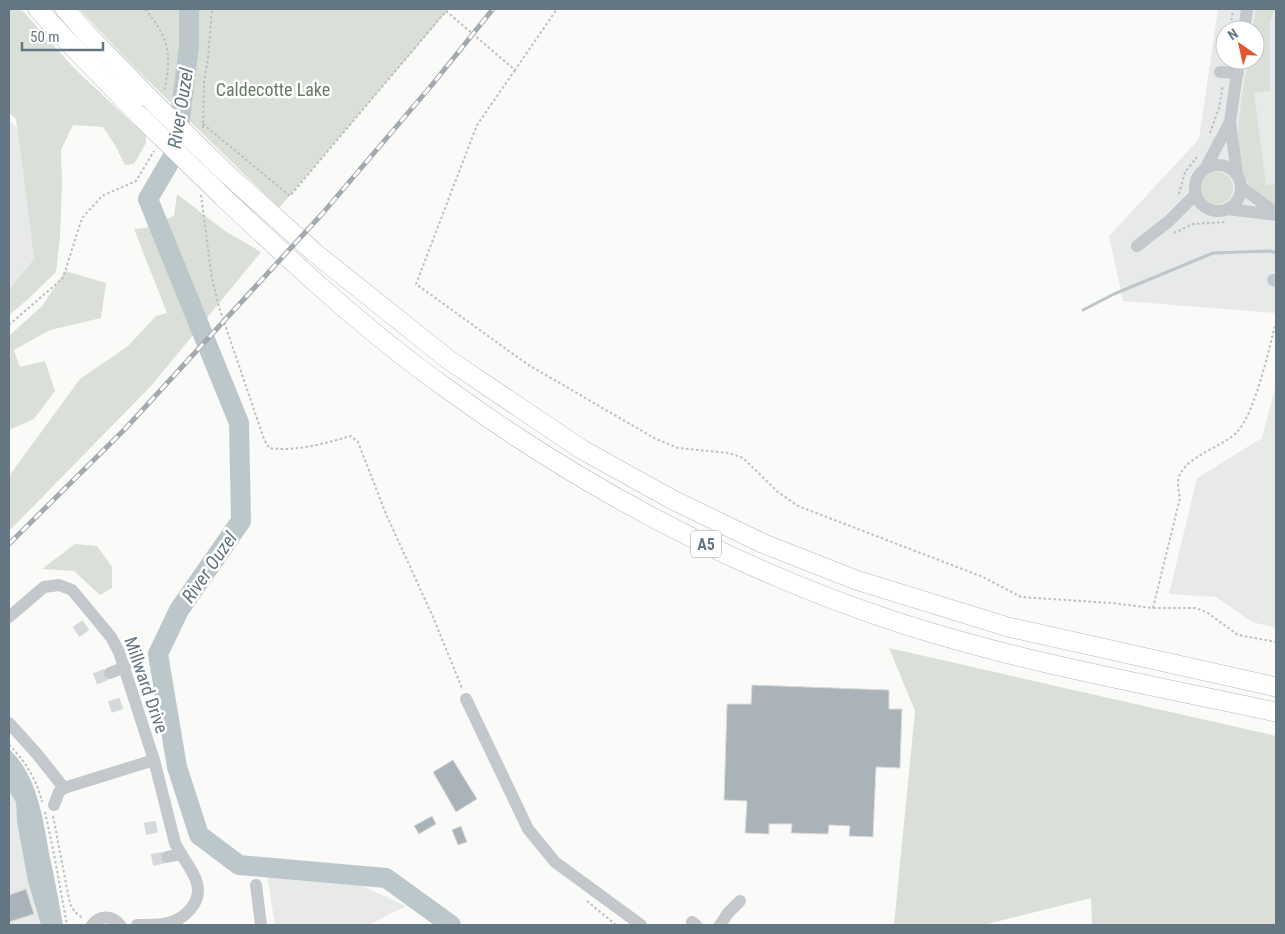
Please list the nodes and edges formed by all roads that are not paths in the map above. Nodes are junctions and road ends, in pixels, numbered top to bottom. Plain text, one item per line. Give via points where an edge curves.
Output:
1 (38, 9) edge
2 (65, 9) edge
3 (1226, 70) edge
4 (1237, 70) edge
5 (1220, 72) dead end
6 (1230, 122) junction
7 (1206, 167) junction
8 (1237, 174) junction
9 (1241, 187) junction
10 (1195, 195) junction
11 (1204, 206) junction
12 (1228, 209) junction
13 (1276, 214) edge
14 (1169, 221) junction
15 (1137, 246) dead end
16 (9, 617) edge
17 (125, 667) junction
18 (110, 673) tunnel mouth
19 (1276, 688) edge
20 (466, 699) road end
21 (1276, 712) edge
22 (9, 723) edge
23 (154, 760) junction
24 (64, 788) junction
25 (54, 805) road end
26 (256, 885) dead end
27 (740, 901) dead end
28 (92, 924) edge
29 (120, 925) edge
30 (137, 925) edge
31 (261, 925) edge
32 (641, 925) edge
33 (720, 925) edge

1 - 21 highway, A5, bridge via 223,197 362,323 445,388 506,430 665,524 758,569 905,625 1044,663
2 - 19 highway, A5, bridge via 86,33 156,97 228,175 315,253 449,360 581,449 673,500 762,543 856,580 1008,627
3 - 5 street
4 - 6 street
6 - 7 street
6 - 8 street
7 - 8 street via 1219,164
7 - 10 street via 1197,176
8 - 9 street
9 - 12 street via 1236,202
9 - 13 street
10 - 11 street
10 - 14 street
11 - 12 street via 1215,211
11 - 14 street
12 - 13 street
14 - 15 street
16 - 17 street, Millward Drive via 44,587 59,585 72,590 92,619 111,637
17 - 18 street
17 - 23 street, Millward Drive via 129,699
20 - 32 street via 528,829 554,862
22 - 24 street
23 - 24 street, Millward Drive
23 - 30 street, Millward Drive via 174,856 192,872 198,891 190,911 177,920
24 - 25 street
26 - 31 street
27 - 33 street
28 - 29 street via 106,917

